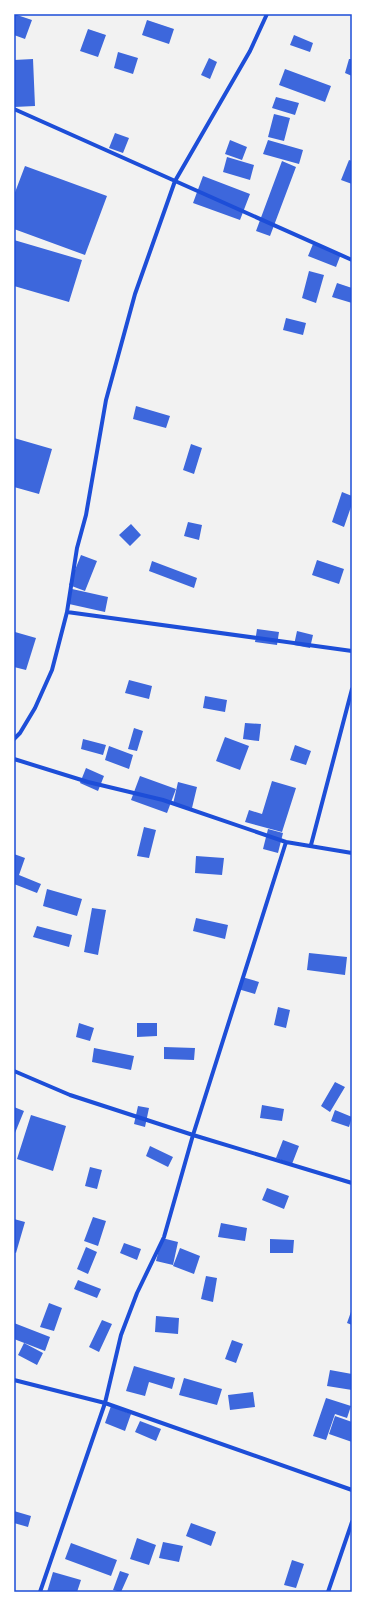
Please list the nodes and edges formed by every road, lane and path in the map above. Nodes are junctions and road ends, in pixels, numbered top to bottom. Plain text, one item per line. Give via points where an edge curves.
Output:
1 (267, 14) edge
2 (14, 109) edge
3 (176, 181) junction
4 (352, 260) edge
5 (67, 612) junction
6 (352, 651) edge
7 (352, 689) edge
8 (14, 739) edge
9 (14, 758) edge
10 (286, 842) junction
11 (311, 845) junction
12 (352, 853) edge
13 (14, 1071) edge
14 (193, 1135) junction
15 (352, 1183) edge
16 (14, 1380) edge
17 (105, 1403) junction
18 (352, 1490) edge
19 (352, 1522) edge
20 (40, 1592) edge
21 (328, 1592) edge

1 - 3 street via 250,51
2 - 3 street
3 - 4 street
3 - 5 street via 135,294 106,400
5 - 6 street
5 - 8 street via 52,670 35,708
7 - 11 street
9 - 10 street via 88,782 163,800
10 - 11 street
10 - 14 street
11 - 12 street
13 - 14 street via 70,1095
14 - 15 street
14 - 17 street via 164,1237 137,1293 121,1335
16 - 17 street
17 - 18 street
17 - 20 street
19 - 21 street

